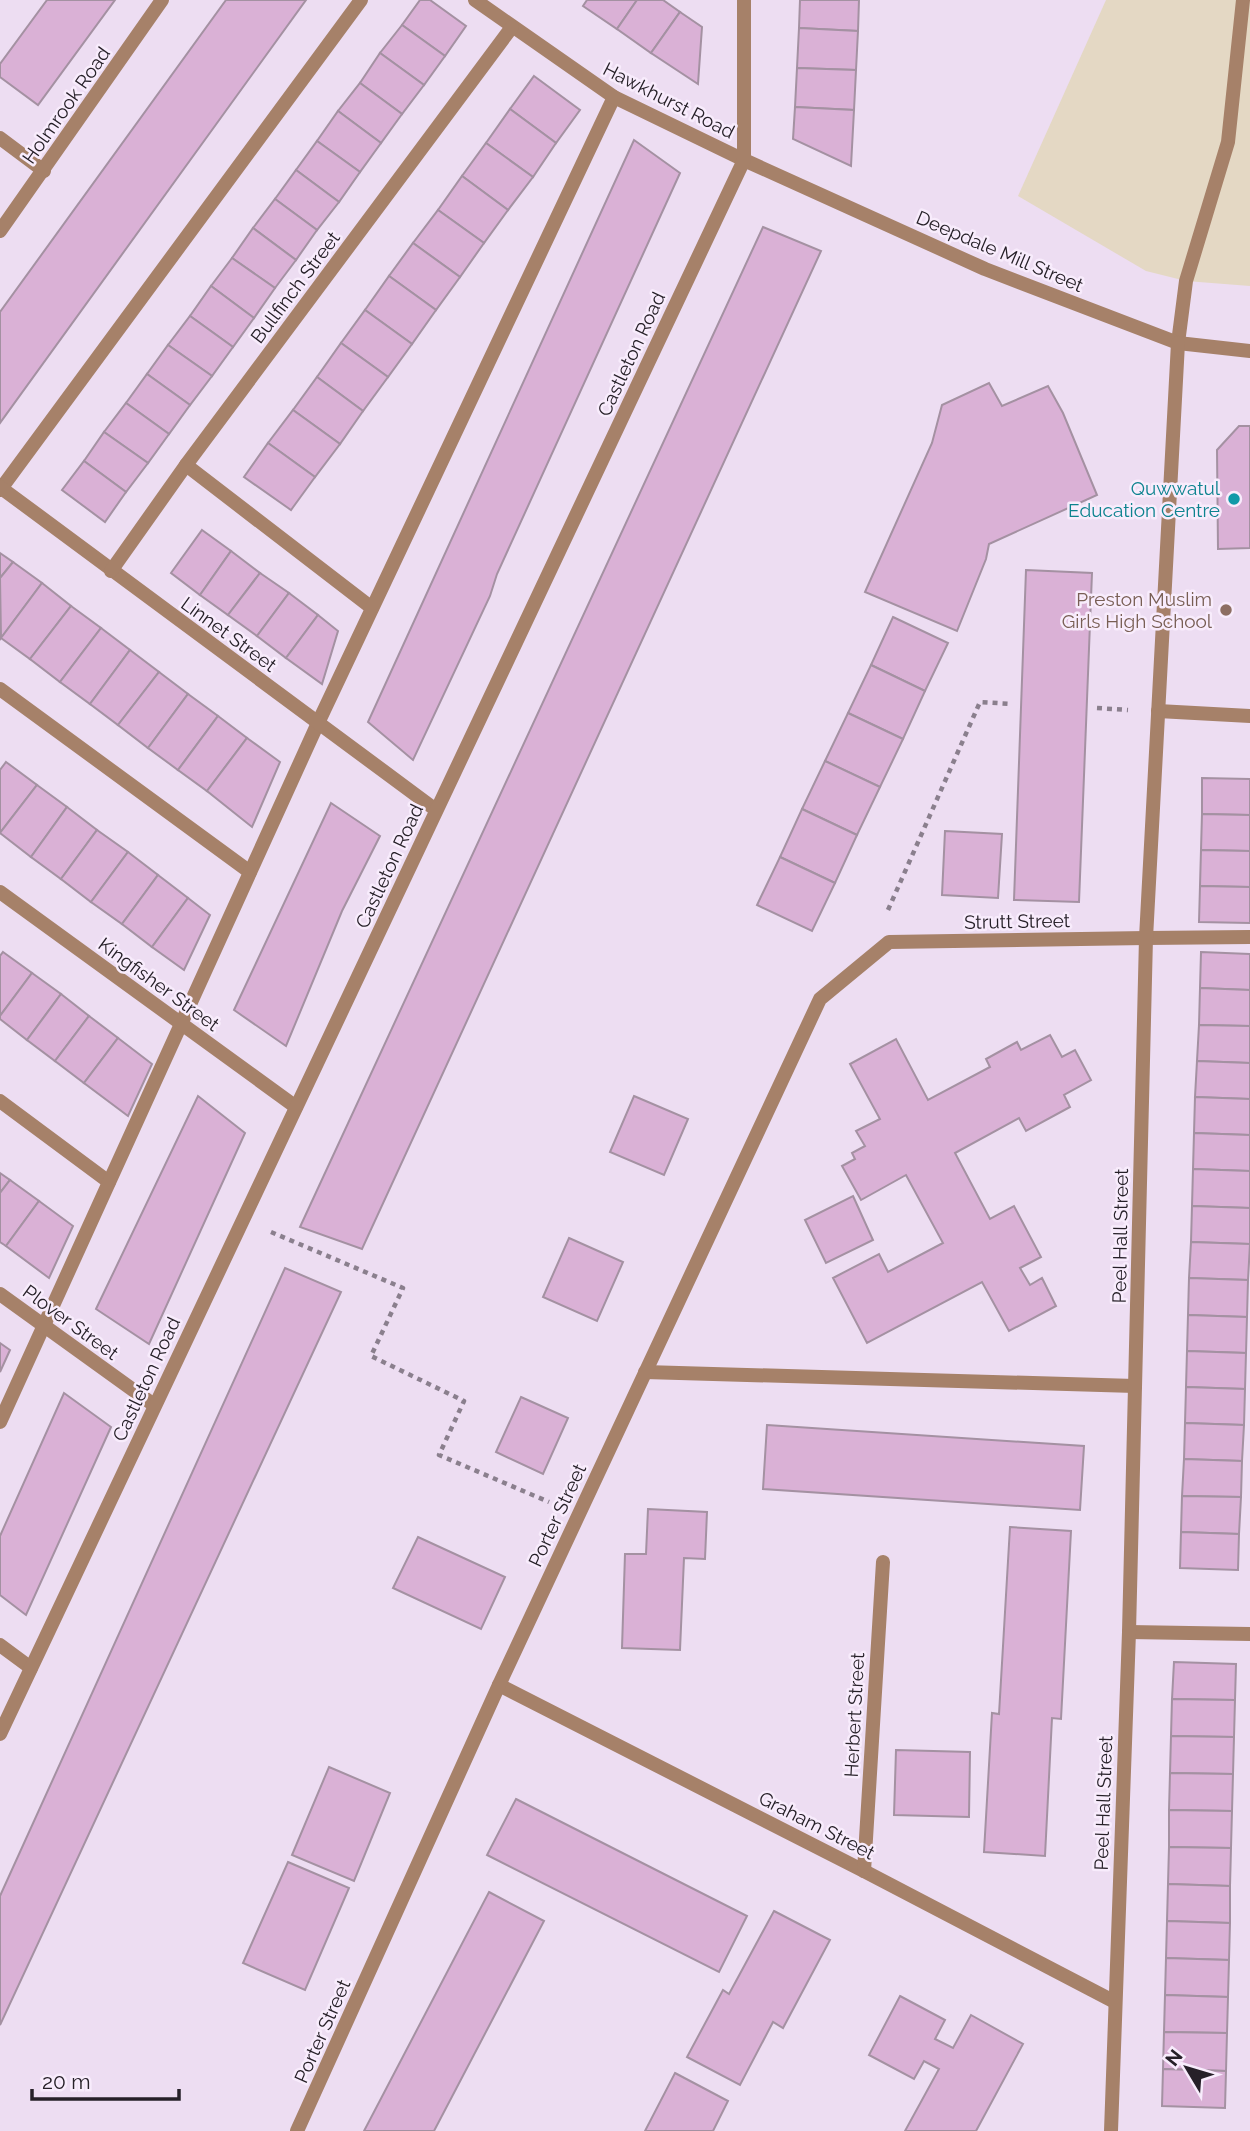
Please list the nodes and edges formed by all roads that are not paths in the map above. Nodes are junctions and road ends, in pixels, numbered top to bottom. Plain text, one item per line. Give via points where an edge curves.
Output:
1 (162, 0) edge
2 (361, 0) edge
3 (475, 0) edge
4 (744, 0) edge
5 (1243, 0) edge
6 (512, 27) junction
7 (614, 97) junction
8 (0, 138) edge
9 (744, 160) junction
10 (44, 171) junction
11 (0, 231) edge
12 (1178, 343) junction
13 (1250, 351) edge
14 (186, 465) junction
15 (0, 488) edge
16 (111, 571) junction
17 (372, 608) junction
18 (0, 688) edge
19 (1157, 711) junction
20 (1250, 716) edge
21 (318, 723) junction
22 (436, 810) junction
23 (250, 872) junction
24 (0, 892) edge
25 (1250, 937) edge
26 (1146, 938) junction
27 (889, 942) joint
28 (181, 1024) junction
29 (0, 1101) edge
30 (296, 1107) junction
31 (109, 1182) junction
32 (0, 1294) edge
33 (45, 1326) junction
34 (645, 1372) junction
35 (1135, 1386) junction
36 (154, 1405) junction
37 (0, 1422) edge
38 (883, 1562) dead end
39 (1129, 1632) junction
40 (1250, 1634) edge
41 (0, 1645) edge
42 (31, 1668) junction
43 (499, 1685) junction
44 (0, 1734) edge
45 (864, 1871) junction
46 (1115, 2002) junction
47 (298, 2131) edge
48 (1111, 2131) edge

1 - 10 street, Holmrook Road
2 - 15 street
3 - 6 street, Hawkhurst Road
4 - 9 street, Castleton Road
5 - 12 street, Peel Hall Street via 1228,142 1186,281
6 - 7 street, Hawkhurst Road
6 - 14 street, Bullfinch Street
7 - 9 street, Hawkhurst Road
7 - 17 street
8 - 10 street
9 - 12 street, Deepdale Mill Street via 985,269
9 - 22 street, Castleton Road
10 - 11 street, Holmrook Road
12 - 13 street, Deepdale Mill Street
12 - 19 street, Peel Hall Street
14 - 16 street, Bullfinch Street
14 - 17 street
15 - 16 street, Linnet Street
16 - 21 street, Linnet Street
17 - 21 street
18 - 23 street
19 - 20 street
19 - 26 street, Peel Hall Street
21 - 22 street, Linnet Street
21 - 23 street
22 - 30 street, Castleton Road
23 - 28 street
24 - 28 street, Kingfisher Street
25 - 26 street, Strutt Street
26 - 27 street, Strutt Street
26 - 35 street, Peel Hall Street
27 - 34 street, Porter Street via 820,999
28 - 30 street, Kingfisher Street
28 - 31 street
29 - 31 street
30 - 36 street, Castleton Road
31 - 33 street
32 - 33 street, Plover Street
33 - 36 street, Plover Street
33 - 37 street
34 - 35 street
34 - 43 street, Porter Street
35 - 39 street, Peel Hall Street
36 - 42 street, Castleton Road
38 - 45 street, Herbert Street
39 - 40 street
39 - 46 street, Peel Hall Street
41 - 42 street
42 - 44 street, Castleton Road
43 - 45 street, Graham Street
43 - 47 street, Porter Street
45 - 46 street, Graham Street
46 - 48 street, Peel Hall Street

